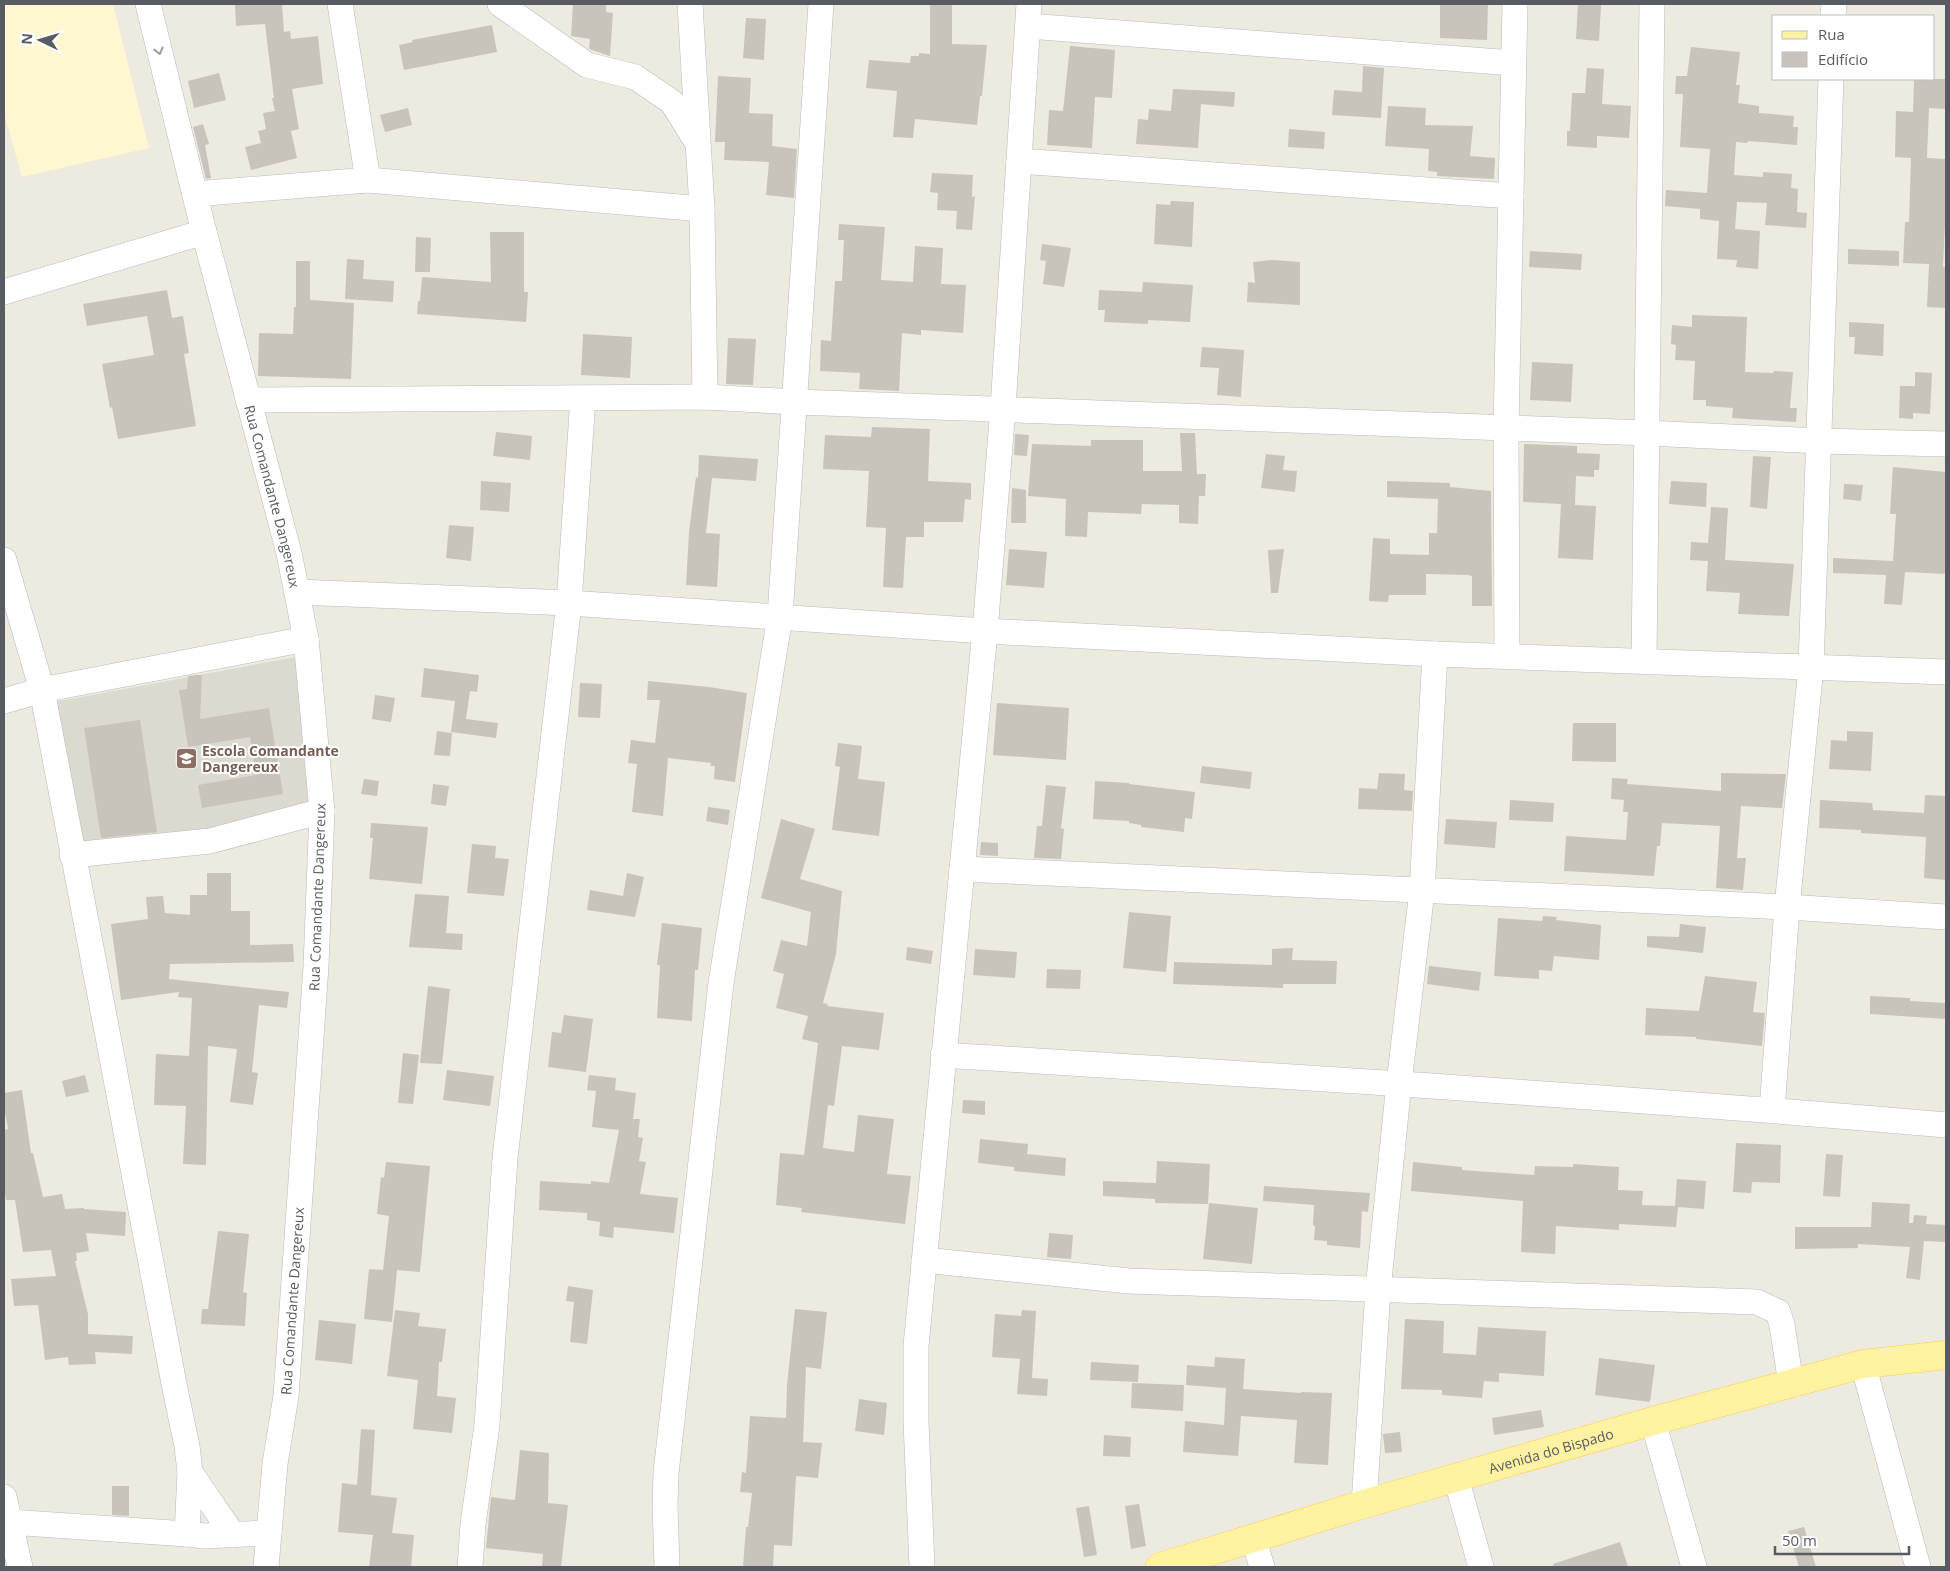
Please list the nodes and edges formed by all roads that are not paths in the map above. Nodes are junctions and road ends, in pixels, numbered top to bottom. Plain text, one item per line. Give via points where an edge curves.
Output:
1 (148, 4) edge
2 (340, 4) edge
3 (500, 4) edge
4 (690, 4) edge
5 (821, 4) edge
6 (1515, 4) edge
7 (1652, 4) edge
8 (1028, 15) edge
9 (1513, 63) junction
10 (1831, 80) edge
11 (698, 145) junction
12 (1019, 161) junction
13 (368, 180) junction
14 (195, 194) junction
15 (1510, 196) junction
16 (702, 209) junction
17 (204, 232) junction
18 (4, 292) edge
19 (705, 397) junction
20 (583, 398) junction
21 (248, 400) junction
22 (796, 402) junction
23 (1004, 408) junction
24 (1506, 429) junction
25 (1646, 433) junction
26 (1819, 441) junction
27 (1946, 444) edge
28 (4, 560) edge
29 (298, 592) junction
30 (568, 603) junction
31 (780, 616) junction
32 (985, 631) junction
33 (306, 638) junction
34 (1435, 654) junction
35 (1507, 656) junction
36 (1644, 661) junction
37 (1811, 667) junction
38 (1946, 672) edge
39 (42, 690) junction
40 (4, 701) edge
41 (322, 811) junction
42 (72, 856) junction
43 (962, 869) junction
44 (1422, 891) junction
45 (1787, 907) junction
46 (1946, 917) edge
47 (943, 1056) junction
48 (1399, 1083) junction
49 (1772, 1110) junction
50 (1946, 1125) edge
51 (924, 1260) junction
52 (1378, 1290) junction
53 (1946, 1356) edge
54 (1863, 1364) junction
55 (1791, 1384) junction
56 (1653, 1421) junction
57 (190, 1472) junction
58 (1456, 1478) junction
59 (4, 1497) edge
60 (1364, 1504) junction
61 (9, 1522) junction
62 (268, 1533) junction
63 (187, 1534) junction
64 (233, 1535) junction
65 (1253, 1537) junction
66 (20, 1567) edge
67 (266, 1567) edge
68 (470, 1567) edge
69 (667, 1567) edge
70 (922, 1567) edge
71 (1160, 1567) edge
72 (1262, 1567) edge
73 (1481, 1567) edge
74 (1694, 1567) edge
75 (1918, 1567) edge

1 -> 14 street, Rua Comandante Dangereux
2 - 13 street
3 - 11 street via 587,65 635,77 672,102
4 - 11 street
5 - 22 street
6 - 9 street
7 - 25 street
8 - 9 street
8 - 12 street
9 - 15 street
10 - 26 street
11 - 16 street
12 - 15 street
12 - 23 street
13 - 14 street
13 - 16 street
14 - 17 street, Rua Comandante Dangereux
15 - 24 street
16 - 19 street
17 - 18 street
17 - 21 street, Rua Comandante Dangereux
19 - 20 street
19 - 22 street
20 - 21 street
20 - 30 street
21 - 29 street, Rua Comandante Dangereux
22 - 23 street
22 - 31 street
23 - 24 street
23 - 32 street
24 - 25 street
24 - 35 street
25 - 26 street
25 - 36 street
26 - 27 street
26 - 37 street
28 - 39 street
29 - 30 street
29 - 33 street, Rua Comandante Dangereux
30 - 31 street
30 - 68 street via 504,1158 487,1425
31 - 32 street
31 - 69 street via 721,983 666,1473
32 - 34 street
32 - 43 street
33 - 39 street
33 - 41 street, Rua Comandante Dangereux
34 - 35 street
34 - 44 street
35 - 36 street
36 - 37 street
37 - 38 street
37 - 45 street
39 - 40 street
39 - 42 street
41 - 42 street via 210,841
41 - 62 street, Rua Comandante Dangereux via 316,966 287,1386
42 - 57 street via 188,1446
43 - 44 street
43 - 47 street
44 - 45 street
44 - 48 street
45 - 46 street
45 - 49 street
47 - 48 street
47 - 51 street
48 - 49 street
48 - 52 street
49 - 50 street
51 - 52 street via 1129,1281
51 - 70 street via 916,1346
52 - 55 street via 1757,1302 1778,1312
52 - 60 street
53 - 54 main road, Avenida do Bispado
54 - 55 main road, Avenida do Bispado
54 - 75 street
55 - 56 main road, Avenida do Bispado
56 - 58 main road, Avenida do Bispado
56 - 74 street
57 - 63 street
57 - 64 street
58 - 60 main road, Avenida do Bispado
58 - 73 street
59 - 61 street
60 - 65 main road, Avenida do Bispado
61 - 63 street
61 - 66 street
62 - 64 street
62 - 67 street, Rua Comandante Dangereux
63 - 64 street
65 - 71 main road, Avenida do Bispado
65 - 72 street

